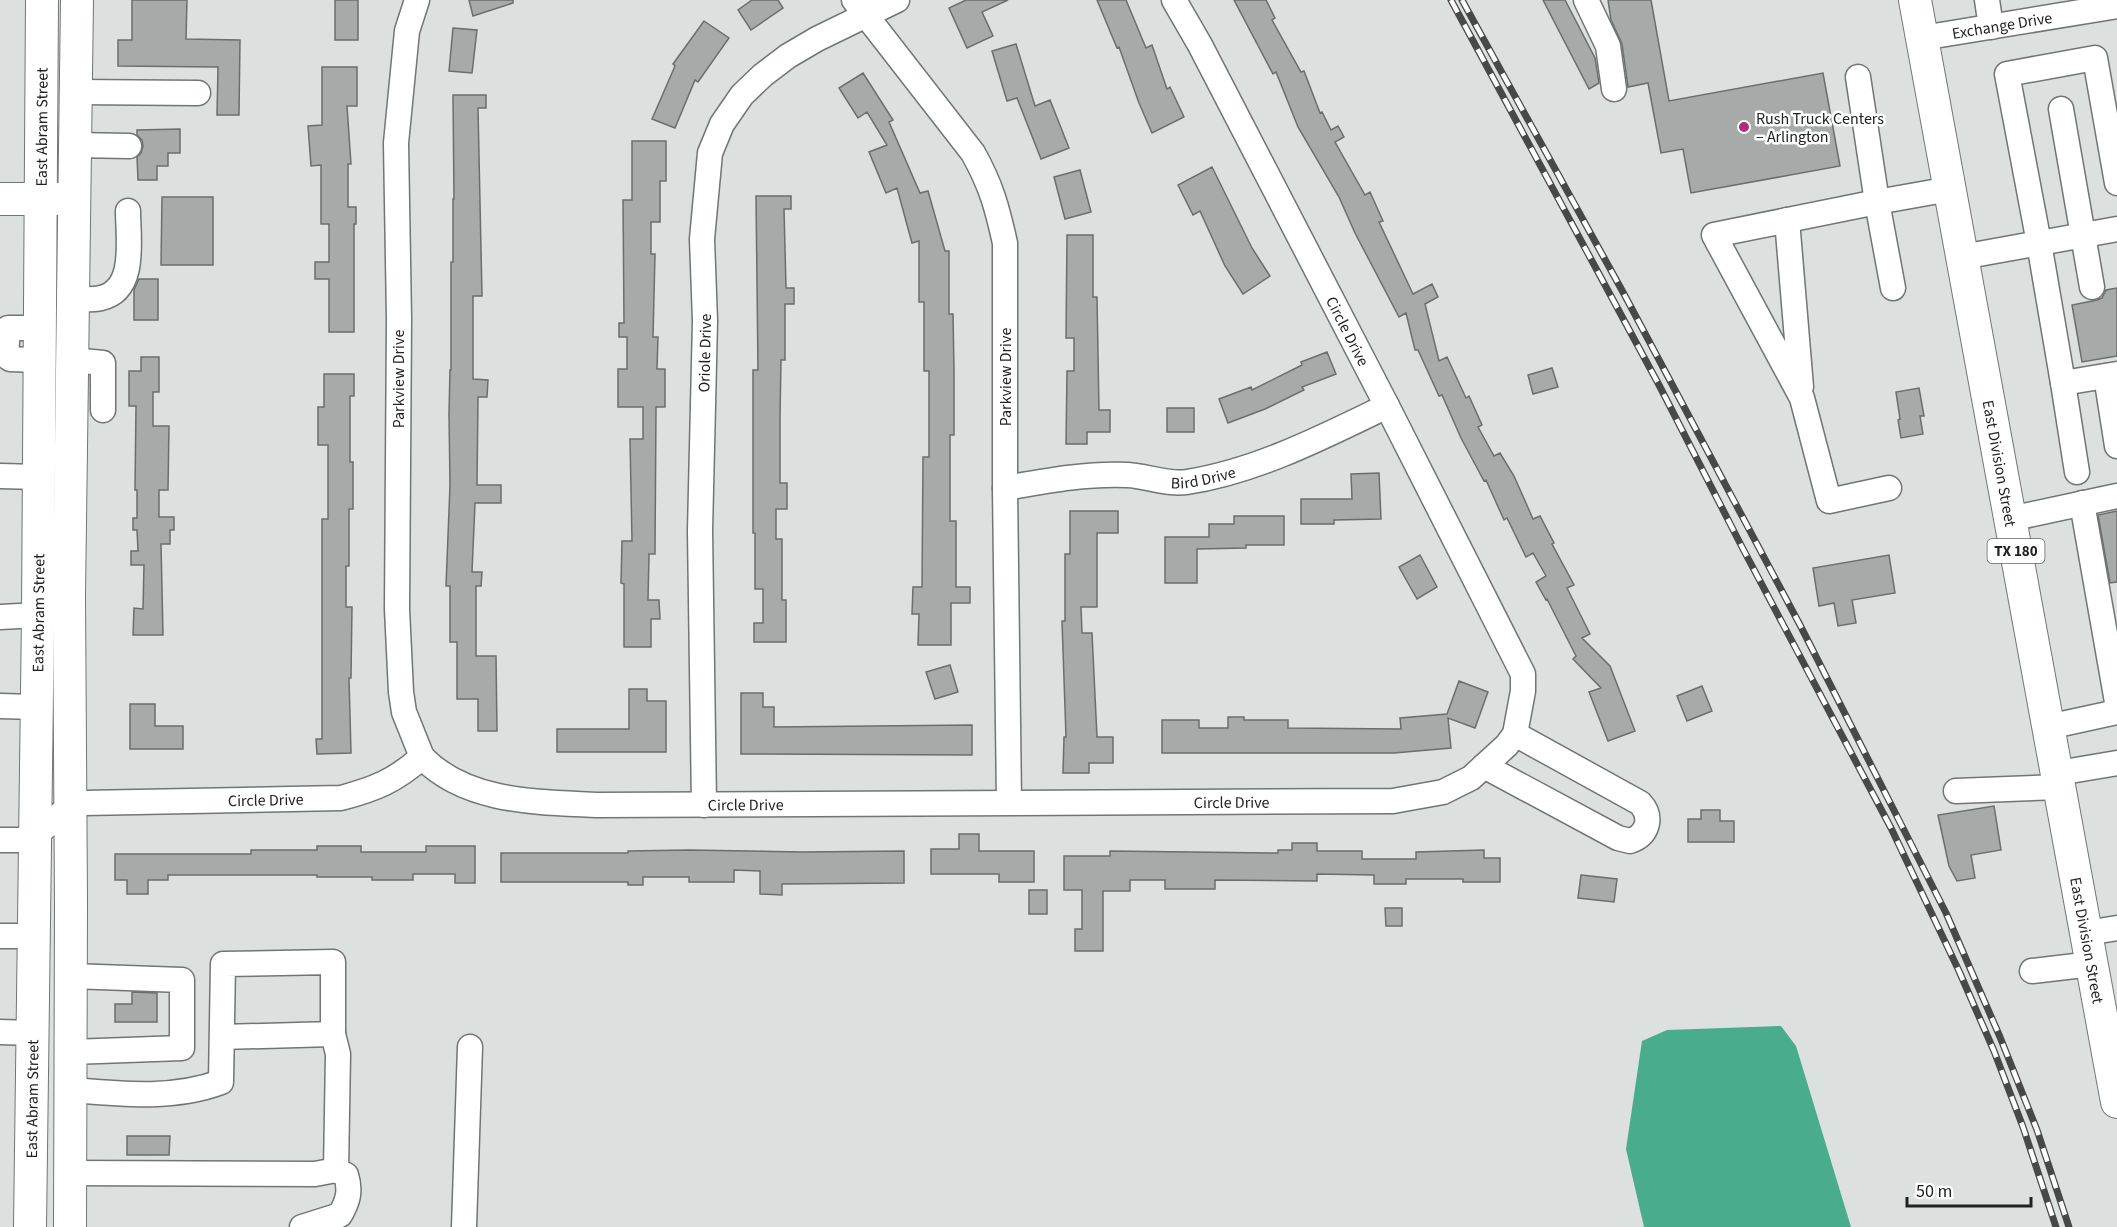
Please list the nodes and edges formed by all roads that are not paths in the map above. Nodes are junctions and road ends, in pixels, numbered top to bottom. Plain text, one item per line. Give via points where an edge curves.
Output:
1 (42, 0) edge
2 (77, 0) edge
3 (417, 0) edge
4 (897, 0) edge
5 (1174, 0) edge
6 (1586, 0) edge
7 (1915, 0) edge
8 (1987, 0) edge
9 (2103, 5) edge
10 (860, 8) edge
11 (1991, 27) junction
12 (1922, 38) junction
13 (1858, 77) dead end
14 (1614, 89) dead end
15 (76, 92) junction
16 (198, 93) dead end
17 (2061, 109) dead end
18 (75, 145) junction
19 (129, 146) dead end
20 (2117, 183) edge
21 (1950, 189) junction
22 (0, 199) edge
23 (40, 199) junction
24 (74, 199) junction
25 (1877, 202) junction
26 (128, 211) dead end
27 (1786, 220) junction
28 (2117, 229) edge
29 (2083, 235) junction
30 (2039, 243) junction
31 (1962, 257) junction
32 (2092, 287) dead end
33 (1893, 288) dead end
34 (72, 300) junction
35 (72, 360) junction
36 (2111, 375) edge
37 (2063, 383) junction
38 (1802, 398) junction
39 (1387, 406) junction
40 (103, 410) dead end
41 (2117, 446) edge
42 (2077, 472) dead end
43 (0, 476) edge
44 (38, 477) junction
45 (1005, 488) junction
46 (1889, 488) dead end
47 (2117, 496) edge
48 (2082, 503) junction
49 (2010, 519) junction
50 (2108, 603) edge
51 (38, 615) junction
52 (0, 617) edge
53 (2117, 702) edge
54 (0, 706) edge
55 (36, 707) junction
56 (2117, 712) edge
57 (2048, 727) junction
58 (1515, 734) junction
59 (422, 757) junction
60 (2117, 763) edge
61 (1484, 766) junction
62 (2059, 780) junction
63 (1956, 791) dead end
64 (1009, 802) junction
65 (70, 805) junction
66 (704, 805) junction
67 (34, 836) junction
68 (0, 840) edge
69 (2117, 928) edge
70 (2086, 933) junction
71 (0, 936) edge
72 (33, 936) junction
73 (2092, 964) junction
74 (2032, 971) dead end
75 (71, 976) junction
76 (0, 1032) edge
77 (31, 1033) junction
78 (333, 1034) junction
79 (222, 1038) junction
80 (470, 1047) dead end
81 (71, 1052) junction
82 (71, 1090) junction
83 (2117, 1102) edge
84 (336, 1170) junction
85 (70, 1173) junction
86 (30, 1227) edge
87 (70, 1227) edge
88 (302, 1227) edge
89 (464, 1227) edge

1 - 23 main road, East Abram Street
2 - 15 main road, East Abram Street
3 - 59 street, Parkview Drive via 407,31 396,143 397,609 404,712
4 - 10 street, Oriole Drive
5 - 39 street, Circle Drive
6 - 14 street via 1608,46
7 - 12 main road, East Division Street / TX 180
8 - 11 street
9 - 11 street, Exchange Drive
10 - 45 street, Parkview Drive via 973,153 996,204 1005,243
10 - 66 street, Oriole Drive via 788,56 742,95 722,124 710,153 702,238 705,321 700,531
11 - 12 street, Exchange Drive
12 - 21 main road, East Division Street / TX 180
13 - 25 street
15 - 16 street
15 - 18 main road, East Abram Street
17 - 29 street
18 - 19 street
18 - 24 main road, East Abram Street
20 - 30 street via 2095,58 2007,74
21 - 25 street
21 - 31 main road, East Division Street / TX 180
22 - 23 main road
23 - 24 main road
23 - 44 main road, East Abram Street
24 - 34 main road, East Abram Street
25 - 27 street
25 - 33 street
26 - 34 street via 127,270 119,288 102,298
27 - 38 street
27 - 38 street via 1714,235
28 - 29 street
29 - 30 street
29 - 32 street
30 - 31 street
30 - 37 street
31 - 49 main road, East Division Street / TX 180
34 - 35 main road, East Abram Street
35 - 40 street via 103,363
35 - 65 main road, East Abram Street
36 - 37 street
36 - 41 street
37 - 42 street
38 - 46 street via 1829,501
39 - 45 street, Bird Drive via 1319,439 1238,470 1184,483 1100,475
39 - 58 street, Circle Drive via 1523,674
43 - 44 street
44 - 51 main road, East Abram Street
45 - 64 street, Parkview Drive
47 - 48 street
48 - 49 street
48 - 50 street
49 - 57 main road, East Division Street / TX 180
50 - 53 street
51 - 52 street
51 - 55 main road, East Abram Street
54 - 55 street
55 - 67 main road, East Abram Street
56 - 57 street
57 - 62 main road, East Division Street / TX 180
58 - 61 street, Circle Drive
58 - 61 street via 1640,802 1648,822 1642,835 1629,841 1618,838
59 - 65 street, Circle Drive via 403,774 340,798
59 - 66 street, Circle Drive via 433,768 466,786 517,800
60 - 62 street
61 - 64 street, Circle Drive via 1471,778 1443,792 1393,801
62 - 63 street
62 - 70 main road, East Division Street / TX 180
64 - 66 street, Circle Drive
65 - 67 street
65 - 75 main road, East Abram Street
67 - 68 street
67 - 72 main road, East Abram Street
69 - 70 street
70 - 73 main road, East Division Street / TX 180
71 - 72 street
72 - 77 main road, East Abram Street
73 - 74 street
73 - 83 main road, East Division Street / TX 180
75 - 81 main road, East Abram Street
75 - 81 street via 182,980 182,1048
76 - 77 street
77 - 86 main road, East Abram Street
78 - 79 street
78 - 79 street via 333,962 223,964
78 - 84 street via 338,1054
79 - 82 street via 221,1082 207,1087 143,1095
80 - 89 street
81 - 82 main road, East Abram Street
82 - 85 main road, East Abram Street
84 - 85 street via 315,1174
84 - 88 street via 346,1175 350,1186 348,1202 340,1215
85 - 87 main road, East Abram Street

